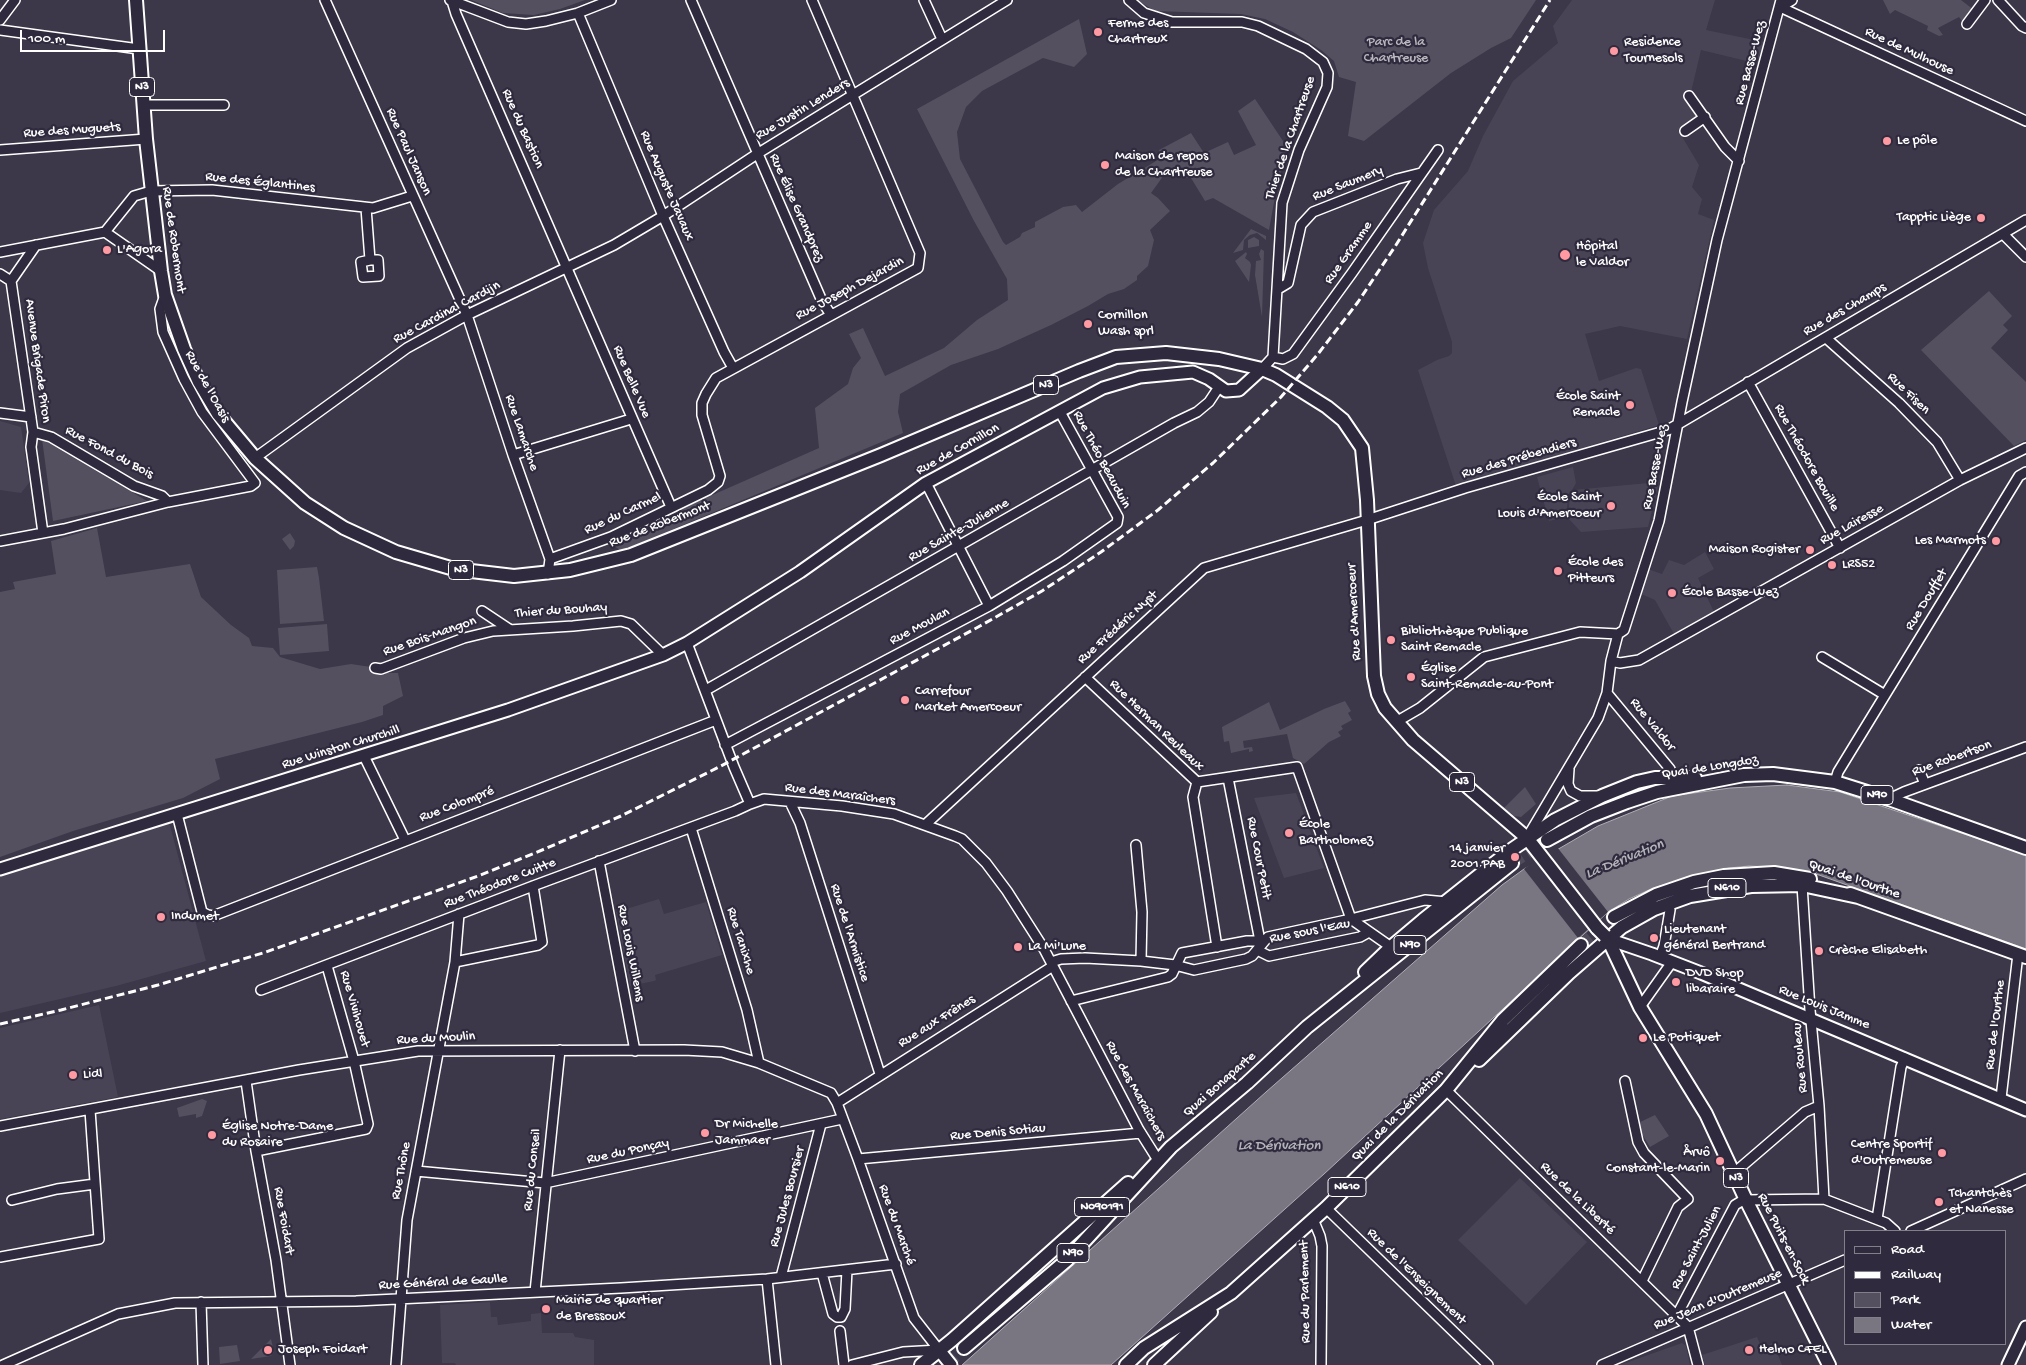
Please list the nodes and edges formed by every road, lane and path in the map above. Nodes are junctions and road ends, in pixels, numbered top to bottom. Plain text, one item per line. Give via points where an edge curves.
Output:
1 (15, 0) edge
2 (136, 0) edge
3 (325, 0) edge
4 (611, 0) edge
5 (691, 0) edge
6 (812, 0) edge
7 (924, 0) edge
8 (1007, 0) edge
9 (1129, 0) edge
10 (1792, 0) edge
11 (1985, 0) edge
12 (1998, 0) edge
13 (451, 1) edge
14 (1780, 4) edge
15 (578, 13) junction
16 (0, 20) edge
17 (1967, 24) dead end
18 (2026, 28) edge
19 (0, 30) edge
20 (942, 39) junction
21 (138, 48) junction
22 (853, 96) junction
23 (1689, 96) dead end
24 (144, 105) junction
25 (224, 105) dead end
26 (1704, 117) junction
27 (2026, 121) edge
28 (1685, 131) dead end
29 (146, 139) junction
30 (0, 150) edge
31 (1438, 150) dead end
32 (757, 154) junction
33 (1739, 161) junction
34 (1421, 173) junction
35 (151, 191) junction
36 (412, 196) junction
37 (366, 208) junction
38 (663, 216) junction
39 (2026, 220) edge
40 (105, 232) junction
41 (2003, 234) junction
42 (36, 245) junction
43 (614, 245) joint
44 (0, 252) edge
45 (2026, 257) edge
46 (370, 260) dead end
47 (568, 268) junction
48 (161, 271) junction
49 (0, 274) edge
50 (11, 281) junction
51 (1278, 289) junction
52 (165, 295) junction
53 (467, 315) junction
54 (831, 315) junction
55 (1826, 338) junction
56 (1273, 356) junction
57 (733, 368) junction
58 (1262, 370) junction
59 (1748, 382) junction
60 (1219, 388) junction
61 (1060, 412) junction
62 (0, 413) edge
63 (31, 418) junction
64 (631, 419) junction
65 (1678, 424) junction
66 (33, 432) junction
67 (2026, 448) edge
68 (513, 455) junction
69 (255, 458) junction
70 (1093, 471) junction
71 (2026, 472) edge
72 (1960, 480) junction
73 (718, 482) joint
74 (926, 483) junction
75 (168, 502) junction
76 (670, 507) junction
77 (1118, 520) joint
78 (1367, 520) junction
79 (43, 533) junction
80 (2, 541) edge
81 (958, 547) junction
82 (1840, 548) junction
83 (550, 559) junction
84 (548, 574) junction
85 (989, 606) junction
86 (482, 611) dead end
87 (509, 629) junction
88 (493, 631) joint
89 (1618, 634) junction
90 (687, 643) junction
91 (663, 655) junction
92 (1822, 657) dead end
93 (1611, 662) junction
94 (375, 668) dead end
95 (1085, 677) junction
96 (706, 690) junction
97 (1607, 692) junction
98 (1885, 695) junction
99 (716, 720) junction
100 (1396, 722) junction
101 (725, 745) junction
102 (2026, 747) edge
103 (364, 756) junction
104 (1569, 766) junction
105 (1919, 770) dead end
106 (1228, 778) junction
107 (1669, 778) junction
108 (1723, 779) junction
109 (1197, 782) junction
110 (1835, 782) junction
111 (1925, 784) junction
112 (1602, 796) junction
113 (1889, 799) junction
114 (790, 802) junction
115 (750, 804) junction
116 (177, 814) junction
117 (926, 824) junction
118 (691, 828) junction
119 (1527, 838) junction
120 (405, 840) junction
121 (1547, 840) tunnel mouth
122 (1136, 845) dead end
123 (2026, 848) edge
124 (599, 861) junction
125 (1512, 863) tunnel mouth
126 (0, 869) edge
127 (1802, 885) junction
128 (533, 886) junction
129 (1858, 897) junction
130 (1446, 902) junction
131 (1668, 903) junction
132 (459, 914) junction
133 (1614, 917) tunnel mouth
134 (1351, 919) junction
135 (1369, 932) junction
136 (1601, 932) junction
137 (1260, 945) junction
138 (1581, 945) tunnel mouth
139 (1217, 947) junction
140 (1390, 947) junction
141 (2022, 956) edge
142 (1660, 957) junction
143 (1141, 961) junction
144 (455, 962) junction
145 (1672, 962) junction
146 (1052, 964) junction
147 (1175, 965) junction
148 (327, 966) junction
149 (261, 990) dead end
150 (1070, 1001) junction
151 (1637, 1001) junction
152 (1811, 1019) junction
153 (1307, 1027) junction
154 (560, 1050) junction
155 (635, 1050) junction
156 (440, 1051) junction
157 (1906, 1058) junction
158 (354, 1061) junction
159 (759, 1063) junction
160 (880, 1074) junction
161 (1458, 1077) junction
162 (1624, 1080) dead end
163 (246, 1081) junction
164 (1446, 1090) junction
165 (2001, 1098) junction
166 (836, 1103) junction
167 (1819, 1106) junction
168 (90, 1110) junction
169 (2026, 1110) edge
170 (842, 1119) junction
171 (821, 1124) junction
172 (0, 1126) edge
173 (1141, 1133) junction
174 (1171, 1147) junction
175 (256, 1151) junction
176 (1156, 1157) junction
177 (858, 1159) junction
178 (416, 1171) junction
179 (1734, 1174) junction
180 (2026, 1179) edge
181 (545, 1183) junction
182 (95, 1184) junction
183 (1824, 1199) junction
184 (12, 1200) dead end
185 (1746, 1200) junction
186 (1326, 1208) junction
187 (1313, 1219) junction
188 (1877, 1219) junction
189 (1895, 1230) edge
190 (1913, 1230) edge
191 (0, 1257) edge
192 (1844, 1260) edge
193 (896, 1264) junction
194 (847, 1270) junction
195 (822, 1273) junction
196 (781, 1277) junction
197 (767, 1279) junction
198 (1642, 1281) junction
199 (1789, 1284) junction
200 (535, 1292) junction
201 (1231, 1293) junction
202 (401, 1298) junction
203 (202, 1302) junction
204 (282, 1302) junction
205 (1677, 1315) junction
206 (1688, 1327) junction
207 (2026, 1328) edge
208 (840, 1331) dead end
209 (964, 1348) tunnel mouth
210 (939, 1350) junction
211 (3, 1365) edge
212 (203, 1365) edge
213 (290, 1365) edge
214 (396, 1365) edge
215 (776, 1365) edge
216 (844, 1365) edge
217 (852, 1365) edge
218 (922, 1365) edge
219 (951, 1365) edge
220 (1126, 1365) edge
221 (1154, 1365) edge
222 (1320, 1365) edge
223 (1488, 1365) edge
224 (1602, 1365) edge
225 (1698, 1365) edge
226 (1829, 1365) edge
227 (2008, 1365) edge

1 - 16 street
2 - 21 main road, Rue de Robermont / N3
3 - 36 street, Rue Paul Janson
4 - 15 street
5 - 32 street, Rue Élise Grandprez
6 - 22 street, Rue Joseph Dejardin
7 - 20 street
8 - 20 street, Rue Justin Lenders
9 - 51 street, Thier de la Chartreuse via 1144,13 1172,22 1242,22 1258,26 1306,49 1323,62 1328,74 1327,87 1299,150 1282,203
10 - 14 street
11 - 17 street
12 - 18 street
13 - 15 street via 508,22 526,24
13 - 47 street, Rue du Bastion
14 - 27 street, Rue de Mulhouse
14 - 33 street, Rue Basse-Wez
15 - 38 street, Rue Auguste Javaux
19 - 21 street
20 - 22 street, Rue Justin Lenders
21 - 24 main road, Rue de Robermont / N3
22 - 32 street, Rue Justin Lenders
22 - 54 street, Rue Joseph Dejardin via 920,253 918,268 911,273
23 - 26 street
24 - 25 street
24 - 29 main road, Rue de Robermont / N3
26 - 28 street
26 - 33 street
29 - 30 street, Rue des Muguets
29 - 35 main road, Rue de Robermont / N3
31 - 34 street, Rue Gramme
32 - 38 street, Rue Justin Lenders
32 - 54 street, Rue Élise Grandprez
33 - 65 street, Rue Basse-Wez via 1718,240
34 - 51 street, Rue Saumery via 1397,179 1313,212 1302,225 1288,283
34 - 56 street, Rue Gramme via 1293,354 1283,359
35 - 37 street, Rue des Églantines via 212,190
35 - 40 street via 134,196
35 - 48 main road, Rue de Robermont / N3
36 - 37 street, Rue des Églantines via 392,204
36 - 53 street, Rue Paul Janson
37 - 46 street
38 - 43 street, Rue Justin Lenders
38 - 57 street, Rue Auguste Javaux
39 - 41 street, Rue des Champs
40 - 42 street
40 - 48 street
41 - 45 street
41 - 55 street, Rue des Champs
42 - 44 street
42 - 50 street
43 - 47 street, Rue Cardinal Cardijn
47 - 53 street, Rue Cardinal Cardijn
47 - 64 street, Rue Belle Vue
48 - 52 main road, Rue de Robermont / N3
49 - 50 street
50 - 63 street, Avenue Brigade Piron
51 - 56 street, Thier de la Chartreuse
52 - 69 main road, Rue de Robermont / N3 via 199,382 218,414
52 - 75 street, Rue de l'Oasis via 160,310 163,332 184,379 206,419 255,483
53 - 68 street, Rue Lamarche
53 - 69 street, Rue Cardinal Cardijn via 407,348
54 - 57 street, Rue Joseph Dejardin
55 - 59 street, Rue des Champs
55 - 72 street, Rue Fisen via 1937,442
56 - 58 street
57 - 73 street, Rue Joseph Dejardin via 710,384 702,404 704,426 720,476
58 - 60 main road via 1239,390
58 - 78 main road, Rue d'Amercoeur / N3 via 1276,375 1327,407 1350,429 1362,448
58 - 84 main road, Rue de Robermont / N3 via 1220,359 1166,354 1116,357 631,555
59 - 65 street, Rue des Champs
59 - 82 street, Rue Théodore Bouille
60 - 61 main road, Rue de Cornillon via 1193,372 1140,377 1102,388
60 - 70 street, Rue Sainte-Julienne via 1197,412
61 - 70 street, Rue Théo Beauduin
61 - 74 main road, Rue de Cornillon
62 - 63 street
63 - 66 street, Avenue Brigade Piron
64 - 68 street
64 - 76 street, Rue Belle Vue
65 - 78 street, Rue des Prébendiers via 1668,430 1465,488
65 - 89 street, Rue Basse-Wez via 1659,521 1624,630
66 - 75 street, Rue Fond du Bois via 51,437 134,486 162,496
66 - 79 street, Avenue Brigade Piron via 31,446
67 - 72 street, Rue Lairesse
68 - 83 street, Rue Lamarche
69 - 84 main road, Rue de Robermont / N3 via 313,508 344,528 396,552 473,572 514,576
70 - 77 street, Rue Théo Beauduin
70 - 81 street, Rue Sainte-Julienne
71 - 98 street, Rue Douffet via 2019,476
72 - 82 street, Rue Lairesse
73 - 76 street, Rue du Carmel
74 - 81 street
74 - 90 main road, Rue de Cornillon via 800,572
75 - 79 street
76 - 83 street, Rue du Carmel via 611,537
77 - 85 street, Rue Moulan via 1063,560
78 - 95 street, Rue Frédéric Nyst via 1204,568
78 - 100 main road, Rue d'Amercoeur / N3 via 1374,676 1378,694
79 - 80 street
81 - 85 street
81 - 96 street, Rue Sainte-Julienne
82 - 93 street, Rue Lairesse via 1639,660
83 - 84 street
85 - 101 street, Rue Moulan
86 - 87 street, Thier du Bouhay
87 - 88 street, Thier du Bouhay
87 - 91 street, Thier du Bouhay via 621,621 630,624
88 - 94 street, Rue Bois-Mangon via 464,638 381,669
89 - 93 street, Rue Basse-Wez
89 - 100 street via 1580,632 1484,657 1420,708
90 - 91 main road, Rue Winston Churchill
90 - 96 street
91 - 103 main road, Rue Winston Churchill via 508,710
92 - 98 street
93 - 97 street, Rue Basse-Wez
95 - 109 street, Rue Herman Reuleaux
95 - 117 street, Rue Frédéric Nyst
96 - 99 street
97 - 104 street, Rue Basse-Wez via 1598,718
97 - 107 street, Rue Valdor via 1670,769
98 - 110 street, Rue Douffet
99 - 101 street
99 - 120 street, Rue Colompré
100 - 119 main road, Rue d'Amercoeur / N3
101 - 115 street
102 - 111 street, Rue Robertson
103 - 116 main road, Rue Winston Churchill
103 - 120 street
104 - 112 street via 1571,791 1580,796
104 - 119 street, Rue Basse-Wez
105 - 111 street
106 - 109 street
106 - 134 street via 1297,767
106 - 137 street, Rue Cour Petit
107 - 108 main road
107 - 112 main road via 1637,782
108 - 110 main road, Quai de Longdoz / N90 via 1773,774
108 - 121 main road, Quai de Longdoz / N90 via 1657,792 1627,802 1591,816
109 - 139 street, Rue Herman Reuleaux via 1193,797
110 - 113 main road, Quai de Longdoz / N90
111 - 113 street, Rue Robertson
112 - 119 main road
113 - 123 main road, Quai de Longdoz / N90
114 - 115 street, Rue des Maraîchers via 764,799
114 - 117 street, Rue des Maraîchers via 894,814
114 - 160 street, Rue de l'Armistice via 800,823
115 - 118 street, Rue Théodore Cuitte
116 - 120 street, Rue Colompré via 202,912 208,916
116 - 126 main road, Rue Winston Churchill
117 - 146 street, Rue des Maraîchers via 962,839 986,863 1007,890
118 - 124 street, Rue Théodore Cuitte
118 - 159 street, Rue Tanixhe via 747,1010
119 - 130 main road
119 - 136 main road, N3
122 - 143 street via 1142,912
124 - 128 street, Rue Théodore Cuitte
124 - 155 street, Rue Louis Willems
125 - 153 main road, Quai Bonaparte / N90
127 - 129 main road, N610
127 - 131 main road, N610 via 1738,886
127 - 152 street, Rue Rouleau
128 - 132 street, Rue Théodore Cuitte
128 - 144 street via 542,942
129 - 133 main road, Quai de l'Ourthe / N610 via 1800,877 1774,873 1743,874 1678,888 1634,905
129 - 141 main road, Quai de l'Ourthe / N610
130 - 134 street, Rue sous l'Eau via 1425,900
130 - 140 main road
131 - 136 main road, N610
131 - 142 street via 1670,910
132 - 144 street, Rue Thône
132 - 148 street, Rue Théodore Cuitte
134 - 135 street, Rue sous l'Eau
134 - 137 street, Rue sous l'Eau via 1268,937
135 - 137 street, Rue sous l'Eau via 1360,937 1269,956
135 - 140 street, Rue sous l'Eau
136 - 142 main road, Rue Louis Jamme
136 - 151 main road, N3
136 - 161 main road, N610 via 1569,973
137 - 139 street, Rue sous l'Eau via 1256,941 1248,941
137 - 147 street, Rue sous l'Eau via 1246,959 1194,970
138 - 161 main road, Quai de la Dérivation / N610 via 1503,1020
139 - 147 street, Rue sous l'Eau via 1182,953
140 - 153 main road
141 - 165 street, Rue de l'Ourthe
142 - 145 main road, Rue Louis Jamme
143 - 146 street, Rue sous l'Eau via 1085,958 1061,959
143 - 147 street, Rue sous l'Eau
144 - 156 street, Rue Thône
145 - 151 street
145 - 152 main road, Rue Louis Jamme
146 - 150 street, Rue des Maraîchers
146 - 160 street, Rue aux Frênes
147 - 150 street, Rue sous l'Eau via 1168,977
148 - 149 street, Rue Théodore Cuitte
148 - 158 street, Rue Vivihouet
150 - 173 street, Rue des Maraîchers
151 - 179 main road, Rue Puits-en-Sock / N3 via 1706,1114
152 - 157 main road, Rue Louis Jamme
152 - 167 street, Rue Rouleau
153 - 174 main road, Quai Bonaparte / N90
154 - 155 street, Rue du Moulin
154 - 156 street, Rue du Moulin
154 - 181 street, Rue du Conseil
155 - 159 street, Rue du Moulin via 722,1052
156 - 158 street, Rue du Moulin via 418,1051
156 - 178 street, Rue Thône
157 - 165 main road, Rue Louis Jamme
157 - 188 street via 1901,1067
158 - 163 street, Rue du Moulin
158 - 175 street, Rue Vivihouet via 368,1124 366,1129
159 - 166 street, Rue du Moulin via 828,1092
160 - 166 street, Rue aux Frênes
161 - 164 main road, Quai de la Dérivation / N610
162 - 198 street via 1638,1142 1644,1153 1688,1199 1678,1208
163 - 168 street, Rue du Moulin
163 - 175 street, Rue Foidart
164 - 186 main road, Quai de la Dérivation / N610
164 - 198 street, Rue de la Liberté
165 - 169 main road, Rue Louis Jamme
166 - 170 street, Rue du Marché
167 - 179 street via 1805,1112
167 - 183 street, Rue Rouleau
168 - 172 street, Rue du Moulin
168 - 182 street
170 - 171 street, Rue du Ponçay
170 - 177 street, Rue du Marché
171 - 181 street, Rue du Ponçay
171 - 196 street, Rue Jules Boursier
173 - 176 street, Rue des Maraîchers
173 - 177 street, Rue Denis Sotiau
174 - 176 main road, N090191
174 - 209 main road, Quai Bonaparte / N90 via 1067,1260
175 - 204 street, Rue Foidart
176 - 210 main road, N090191
177 - 193 street, Rue du Marché
178 - 181 street, Rue du Ponçay
178 - 202 street, Rue Thône via 407,1220
179 - 185 main road, Rue Puits-en-Sock / N3
180 - 190 street
181 - 200 street, Rue du Conseil
182 - 184 street
182 - 191 street via 99,1239
183 - 185 street
183 - 188 street
185 - 199 main road, Rue Puits-en-Sock / N3
185 - 205 street, Rue Saint-Julien via 1735,1205
186 - 187 main road, Quai de la Dérivation / N610
186 - 223 street, Rue de l'Enseignement
187 - 201 main road, Quai de la Dérivation / N610
187 - 222 street, Rue du Parlement via 1322,1246
188 - 189 street
192 - 199 street, Rue Jean d'Outremeuse
193 - 194 street, Rue Général de Gaulle
193 - 210 street, Rue du Marché via 914,1318
194 - 195 street, Rue Général de Gaulle
194 - 195 street via 845,1308 841,1317 833,1314
195 - 196 street, Rue Général de Gaulle
196 - 197 street, Rue Général de Gaulle
197 - 200 street, Rue Général de Gaulle
197 - 215 street
198 - 205 street, Rue de la Liberté
199 - 206 street, Rue Jean d'Outremeuse
199 - 226 main road, Rue Puits-en-Sock / N3
200 - 202 street, Rue Général de Gaulle
201 - 220 main road, Quai de la Dérivation / N610 via 1144,1348
201 - 221 main road, N610
202 - 204 street, Rue Général de Gaulle
202 - 214 street, Rue Thône
203 - 204 street, Rue Général de Gaulle
203 - 211 street, Rue Général de Gaulle via 175,1303 118,1314
203 - 212 street
204 - 213 street, Rue Foidart
205 - 206 street, Rue de la Liberté
206 - 224 street, Rue Jean d'Outremeuse
206 - 225 street
207 - 227 main road
208 - 216 street
210 - 217 street via 903,1352
210 - 218 main road
210 - 219 main road

